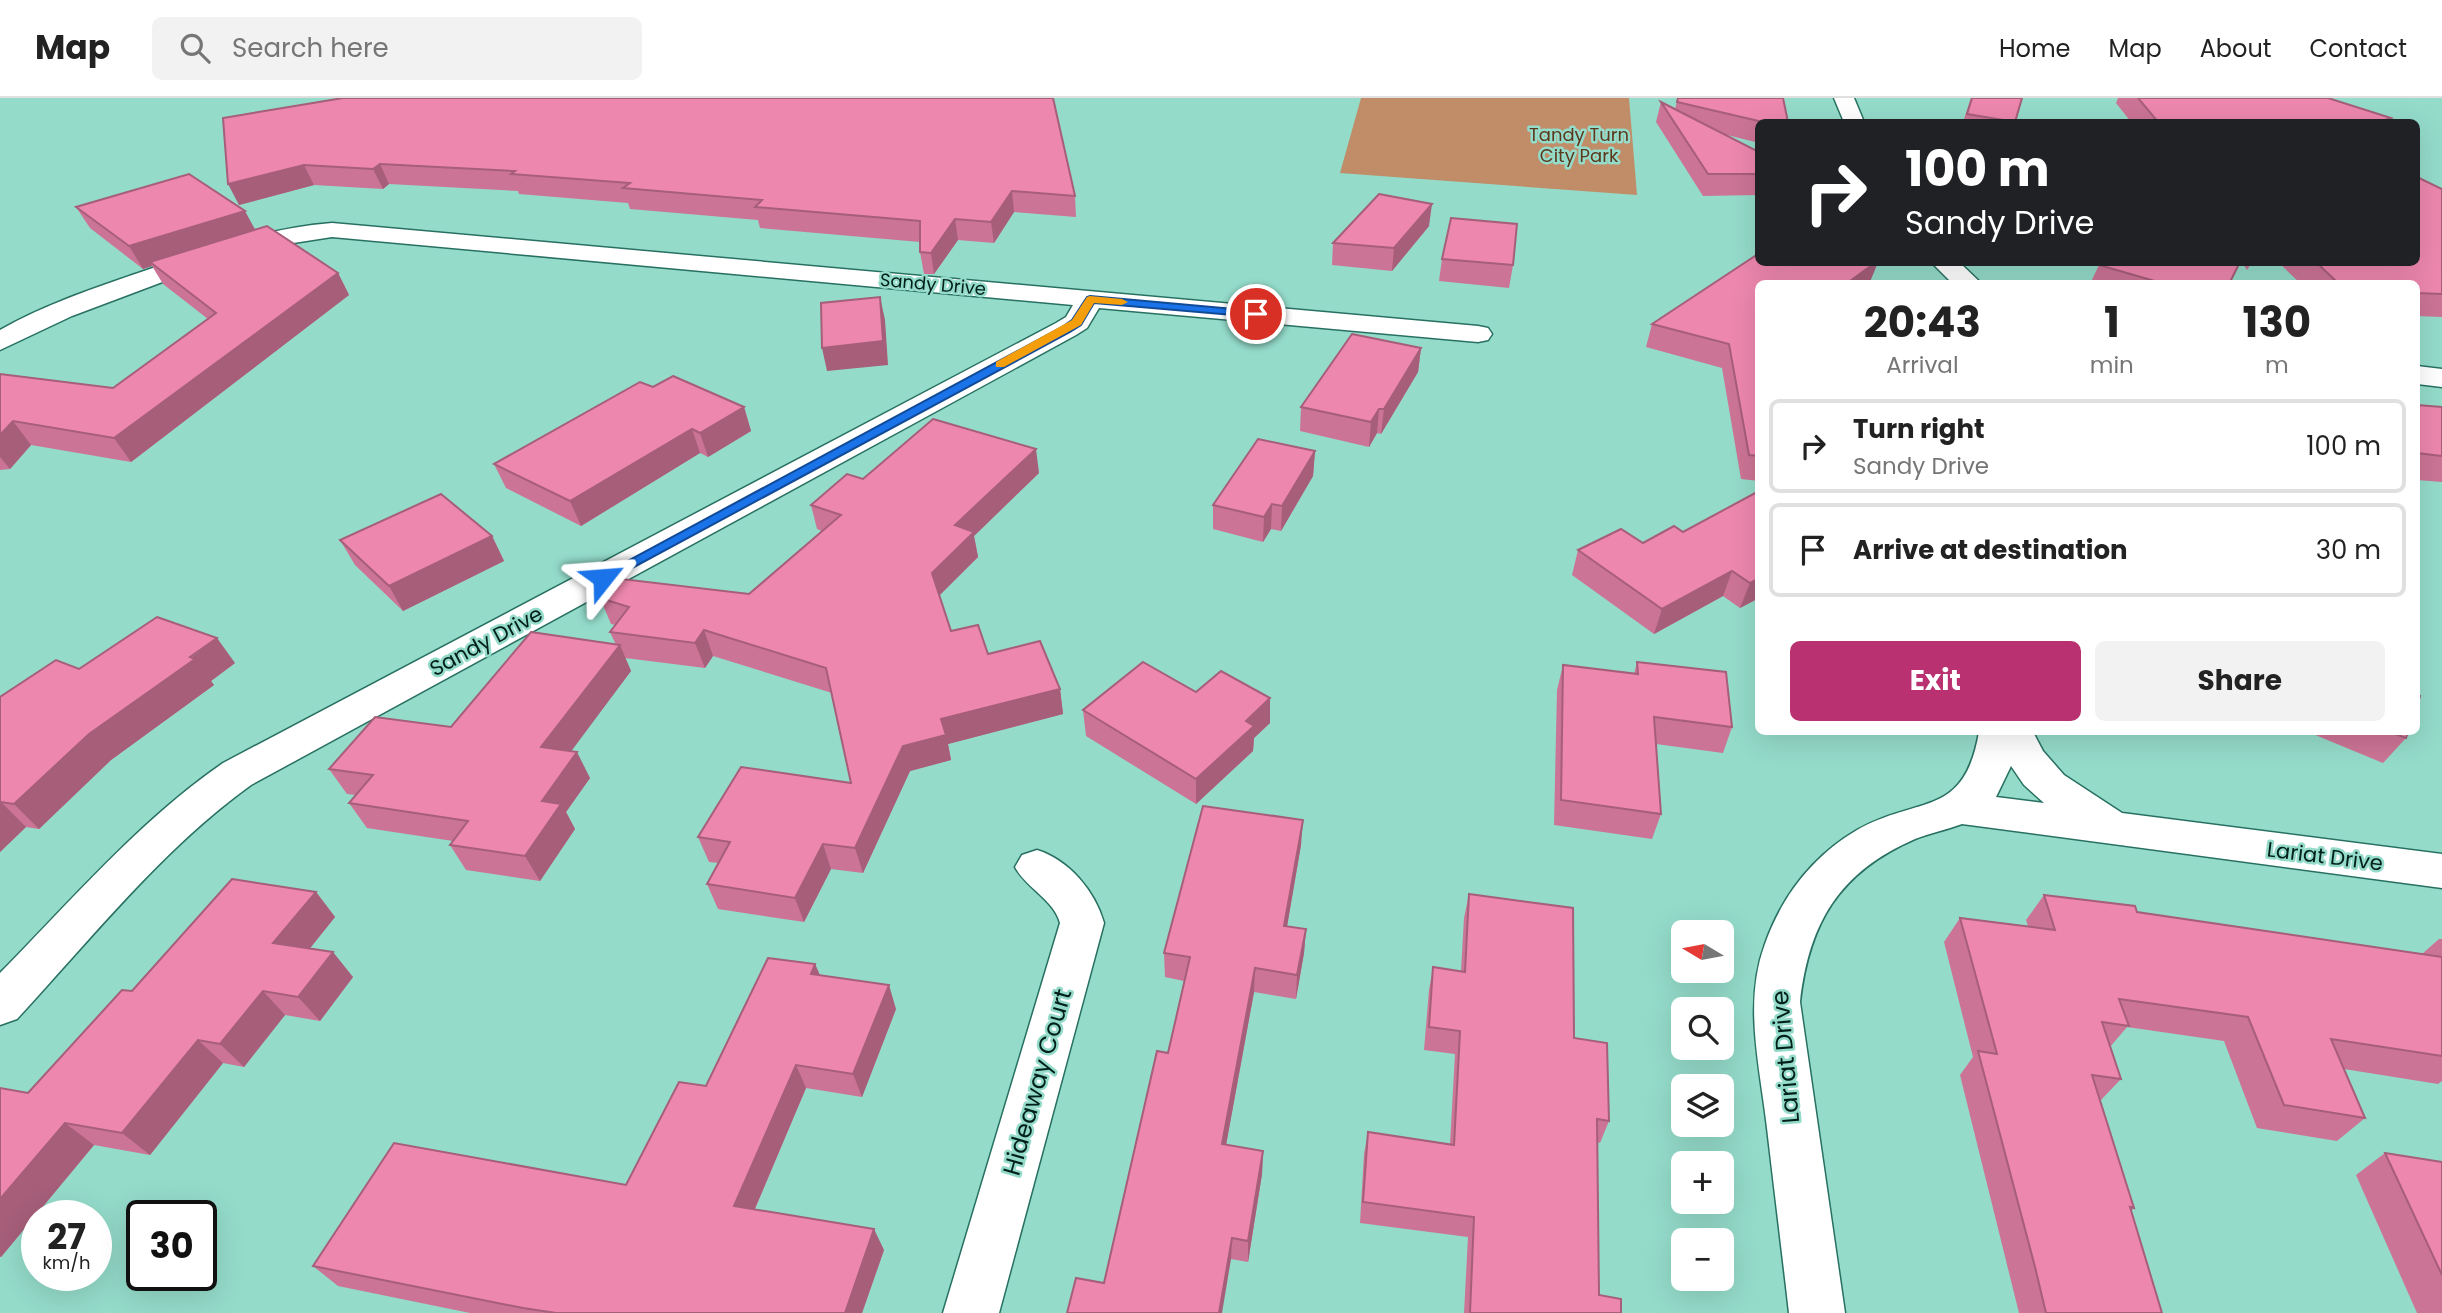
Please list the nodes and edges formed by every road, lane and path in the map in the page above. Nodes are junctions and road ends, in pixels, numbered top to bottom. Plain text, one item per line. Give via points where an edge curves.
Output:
1 (1844, 98) edge
2 (1853, 119) edge
3 (1949, 266) edge
4 (1964, 280) edge
5 (1090, 299) junction
6 (1478, 334) dead end
7 (0, 342) edge
8 (2420, 375) edge
9 (2442, 378) edge
10 (1998, 735) edge
11 (2015, 735) edge
12 (1957, 808) junction
13 (2122, 829) junction
14 (1037, 867) dead end
15 (2442, 871) edge
16 (0, 1005) edge
17 (971, 1313) edge
18 (1817, 1313) edge

1 - 2 street
3 - 4 street
5 - 6 street, Sandy Drive
5 - 7 street, Sandy Drive via 312,230 275,236 75,303
5 - 16 street, Sandy Drive via 1077,322 1066,329 237,774 181,817
8 - 9 street
10 - 12 street, Lariat Drive via 1987,778
11 - 13 street via 2043,782
12 - 13 street, Lariat Drive
12 - 18 street, Lariat Drive via 1873,842 1824,880 1803,906 1778,972 1779,1029
13 - 15 street, Lariat Drive
14 - 17 street, Hideaway Court via 1073,901 1082,923

